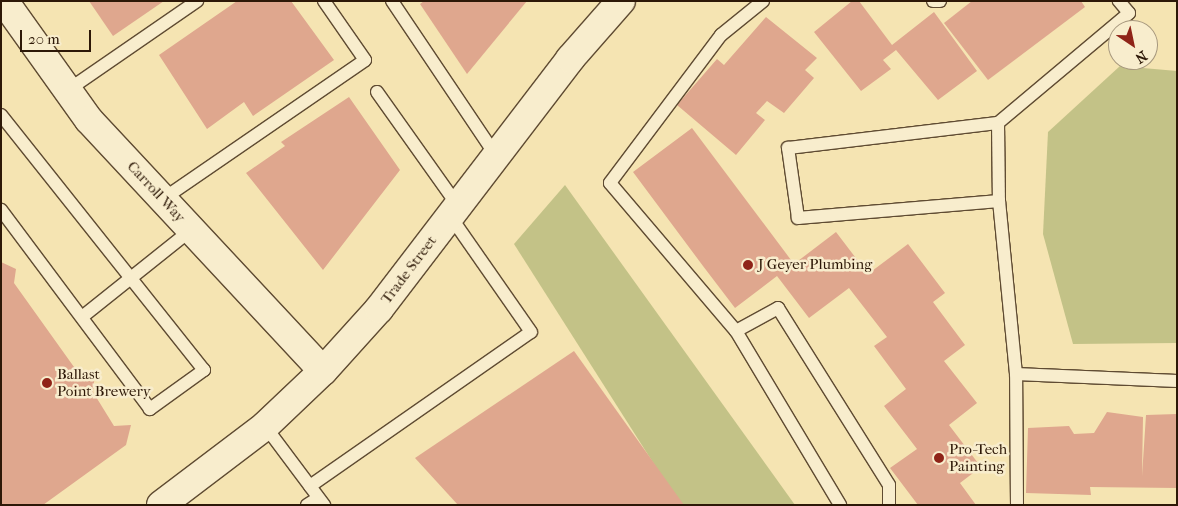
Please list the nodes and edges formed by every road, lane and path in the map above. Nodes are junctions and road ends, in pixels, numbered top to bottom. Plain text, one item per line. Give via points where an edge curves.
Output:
1 (197, 1) edge
2 (324, 1) edge
3 (392, 1) edge
4 (621, 1) edge
5 (763, 1) edge
6 (933, 1) edge
7 (940, 1) edge
8 (1119, 1) edge
9 (6, 11) edge
10 (68, 90) junction
11 (377, 92) dead end
12 (1, 115) edge
13 (998, 123) junction
14 (496, 156) junction
15 (163, 199) junction
16 (999, 201) junction
17 (1, 210) edge
18 (454, 211) junction
19 (191, 230) junction
20 (131, 278) junction
21 (82, 317) junction
22 (736, 331) junction
23 (323, 371) junction
24 (1016, 374) junction
25 (1177, 381) edge
26 (265, 426) junction
27 (310, 486) junction
28 (321, 501) edge
29 (161, 505) edge
30 (307, 505) edge
31 (840, 505) edge
32 (889, 505) edge
33 (1017, 505) edge

1 - 10 lane
2 - 15 lane via 365,60
3 - 14 lane
4 - 14 street, Trade Street
5 - 22 lane via 721,35 610,183
6 - 7 lane
8 - 13 lane via 1129,13
9 - 10 street, Carroll Way
10 - 15 street, Carroll Way via 89,120
11 - 18 lane
12 - 20 lane
13 - 16 lane
13 - 16 lane via 788,148 798,218
14 - 18 street, Trade Street
15 - 19 street, Carroll Way
16 - 24 lane
17 - 21 lane
18 - 23 street, Trade Street via 379,309
18 - 27 lane via 531,332
19 - 20 lane
19 - 23 street, Carroll Way
20 - 21 lane
20 - 21 lane via 204,370 150,409
22 - 31 lane
22 - 32 lane via 778,308 889,485
23 - 26 street, Trade Street
24 - 25 lane
24 - 33 lane
26 - 27 lane
26 - 29 street, Trade Street
27 - 28 lane
28 - 30 lane

